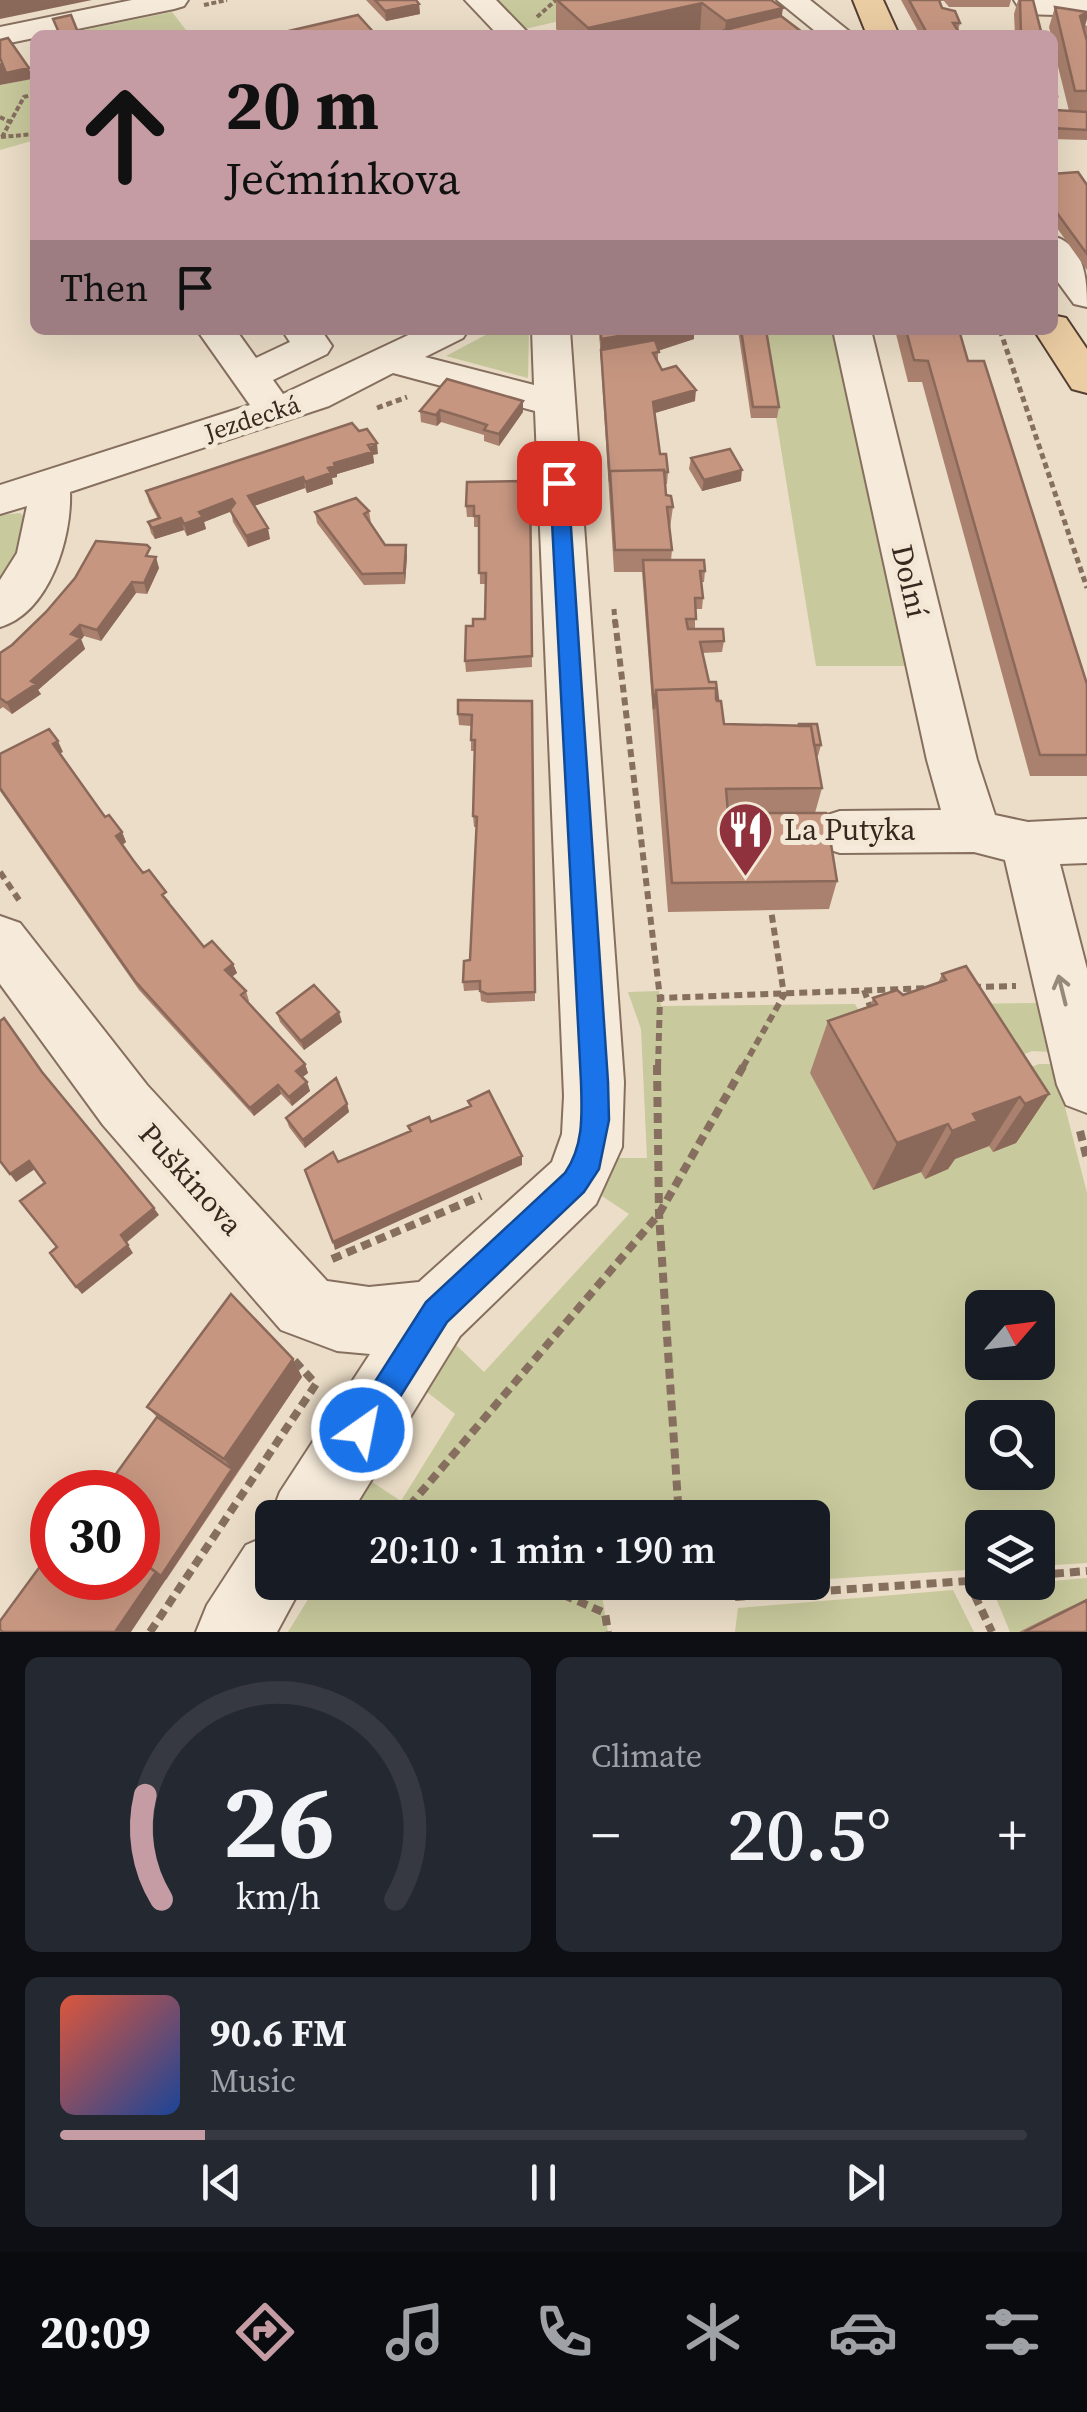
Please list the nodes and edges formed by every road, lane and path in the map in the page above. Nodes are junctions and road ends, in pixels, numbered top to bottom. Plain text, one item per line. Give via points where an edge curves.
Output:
1 (174, 0) edge
2 (478, 0) edge
3 (791, 0) edge
4 (868, 0) edge
5 (1028, 0) edge
6 (1087, 6) edge
7 (510, 30) edge
8 (832, 30) edge
9 (881, 30) edge
10 (0, 36) edge
11 (30, 95) edge
12 (0, 117) edge
13 (10, 122) junction
14 (30, 134) edge
15 (1, 136) edge
16 (1058, 256) edge
17 (1087, 296) edge
18 (220, 335) edge
19 (305, 335) edge
20 (439, 335) edge
21 (551, 335) edge
22 (853, 335) edge
23 (1002, 335) edge
24 (1057, 335) edge
25 (388, 360) junction
26 (250, 376) junction
27 (1087, 380) edge
28 (423, 392) dead end
29 (554, 403) junction
30 (274, 411) junction
31 (368, 411) dead end
32 (48, 485) junction
33 (0, 500) edge
34 (1087, 588) edge
35 (614, 603) dead end
36 (0, 611) edge
37 (974, 831) junction
38 (840, 832) dead end
39 (1087, 841) edge
40 (1028, 844) junction
41 (771, 910) edge
42 (0, 940) edge
43 (1060, 984) junction
44 (937, 988) edge
45 (956, 988) edge
46 (864, 990) junction
47 (784, 995) junction
48 (660, 998) junction
49 (877, 1024) edge
50 (1087, 1085) edge
51 (483, 1195) dead end
52 (659, 1214) junction
53 (338, 1259) dead end
54 (436, 1312) junction
55 (316, 1384) dead end
56 (317, 1500) edge
57 (414, 1500) edge
58 (677, 1500) edge
59 (1087, 1571) edge
60 (1055, 1574) edge
61 (965, 1581) edge
62 (830, 1590) edge
63 (255, 1598) edge
64 (575, 1600) edge
65 (977, 1600) edge
66 (150, 1632) edge
67 (234, 1632) edge
68 (608, 1632) edge
69 (992, 1632) edge

1 - 10 street
2 - 7 street
3 - 8 street
4 - 9 main road
5 - 6 street via 1032,8
11 - 13 path
12 - 13 path
13 - 15 path
14 - 15 path
16 - 17 street
18 - 26 street
19 - 26 street via 313,346
20 - 25 street, Jezdecká
21 - 29 street
22 - 37 street, Dolní
23 - 34 path
24 - 27 main road
25 - 29 street
25 - 30 street, Jezdecká
26 - 30 street
28 - 31 path
29 - 54 street via 594,1140 574,1183
30 - 32 street, Jezdecká
32 - 33 street, Jezdecká
32 - 36 street via 50,522 38,559
35 - 48 path
37 - 38 street
37 - 40 street
39 - 40 street
40 - 43 street
41 - 47 path
42 - 54 street, Puškinova via 125,1106 305,1306 354,1322
43 - 45 path
50 -> 43 street
44 - 46 path
46 - 47 path
46 - 49 path
47 - 48 path
47 - 52 path
48 - 52 path
51 - 53 path
52 - 57 path
52 - 58 path
54 - 56 street
55 - 66 path
59 - 60 path
61 - 62 path
63 - 67 street
64 - 68 path via 605,1613
65 - 69 path

